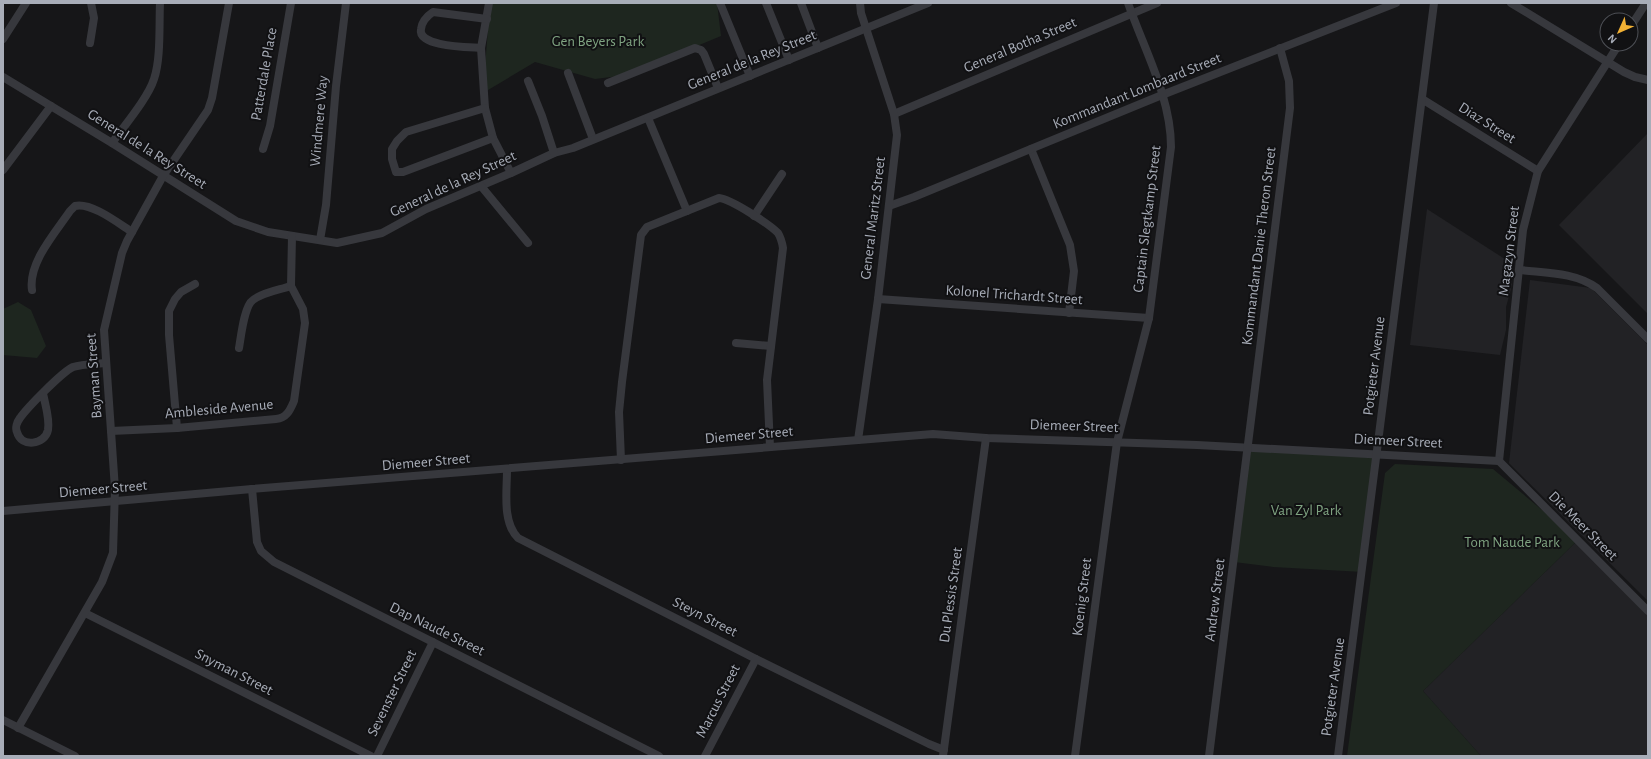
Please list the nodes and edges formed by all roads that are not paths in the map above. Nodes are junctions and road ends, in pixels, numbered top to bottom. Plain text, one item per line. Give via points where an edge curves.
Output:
1 (26, 3) edge
2 (91, 3) edge
3 (160, 3) edge
4 (229, 3) edge
5 (290, 3) edge
6 (346, 3) edge
7 (489, 3) edge
8 (720, 3) edge
9 (766, 3) edge
10 (802, 3) edge
11 (860, 3) edge
12 (928, 3) edge
13 (1128, 3) edge
14 (1157, 3) edge
15 (1396, 3) edge
16 (1434, 3) edge
17 (1511, 3) edge
18 (1646, 3) edge
19 (1131, 13) junction
20 (1639, 14) edge
21 (487, 18) junction
22 (866, 28) junction
23 (3, 39) edge
24 (90, 43) dead end
25 (481, 48) junction
26 (818, 48) junction
27 (1280, 48) junction
28 (1614, 52) edge
29 (789, 60) junction
30 (1608, 62) junction
31 (568, 73) dead end
32 (750, 76) junction
33 (3, 77) edge
34 (1648, 80) edge
35 (528, 81) dead end
36 (608, 83) dead end
37 (718, 88) junction
38 (1162, 95) junction
39 (1422, 100) junction
40 (51, 106) junction
41 (485, 108) junction
42 (894, 114) junction
43 (648, 118) junction
44 (493, 138) junction
45 (593, 139) junction
46 (112, 143) junction
47 (262, 149) dead end
48 (1031, 149) junction
49 (554, 153) junction
50 (3, 170) edge
51 (1538, 171) junction
52 (511, 173) junction
53 (782, 174) dead end
54 (163, 176) junction
55 (481, 186) junction
56 (889, 206) junction
57 (687, 211) junction
58 (754, 216) junction
59 (132, 232) junction
60 (292, 236) junction
61 (320, 240) junction
62 (528, 243) dead end
63 (1520, 270) junction
64 (195, 284) dead end
65 (291, 286) junction
66 (32, 290) dead end
67 (878, 299) junction
68 (1069, 313) junction
69 (1149, 318) junction
70 (1648, 339) edge
71 (736, 343) dead end
72 (771, 346) junction
73 (239, 348) dead end
74 (106, 363) junction
75 (43, 394) junction
76 (177, 428) junction
77 (111, 431) junction
78 (986, 438) junction
79 (858, 440) junction
80 (1117, 442) junction
81 (770, 447) junction
82 (1248, 447) junction
83 (1378, 454) junction
84 (621, 460) junction
85 (1499, 461) junction
86 (444, 465) dead end
87 (507, 470) junction
88 (445, 475) junction
89 (252, 489) junction
90 (115, 502) junction
91 (3, 511) edge
92 (1648, 611) edge
93 (85, 613) junction
94 (433, 642) junction
95 (756, 659) junction
96 (3, 720) edge
97 (18, 728) junction
98 (944, 753) edge
99 (75, 756) edge
100 (371, 756) edge
101 (377, 756) edge
102 (659, 756) edge
103 (705, 756) edge
104 (1075, 756) edge
105 (1209, 756) edge
106 (1338, 756) edge

1 - 23 street
2 - 24 street via 94,18
3 - 46 street via 154,80
4 - 54 street, Bayman Street via 208,110
5 - 47 street, Patterdale Place via 270,126
6 - 61 street, Windmere Way via 326,205
7 - 21 street
8 - 32 street
9 - 29 street
10 - 26 street
11 - 22 street, General Maritz Street
12 - 22 street, General de la Rey Street
13 - 19 street, Captain Slegtkamp Street
14 - 19 street, General Botha Street
15 - 27 street, Kommandant Lombaard Street
16 - 39 street, Potgieter Avenue
17 - 30 street
18 - 20 street
19 - 38 street, Captain Slegtkamp Street
19 - 42 street, General Botha Street
21 - 25 street
21 - 25 street via 433,12 423,21 420,30 423,37 432,42
22 - 26 street, General de la Rey Street
22 - 42 street, General Maritz Street
25 - 41 street
26 - 29 street, General de la Rey Street
27 - 38 street, Kommandant Lombaard Street
27 - 82 street, Kommandant Danie Theron Street via 1289,81 1290,108
28 - 30 street, Magazyn Street
29 - 32 street, General de la Rey Street
30 - 34 street via 1635,77
30 - 51 street, Magazyn Street
31 - 45 street
32 - 37 street, General de la Rey Street
33 - 40 street, General de la Rey Street
35 - 49 street
36 - 37 street via 695,48 704,54
37 - 43 street, General de la Rey Street
38 - 48 street, Kommandant Lombaard Street
38 - 69 street, Captain Slegtkamp Street via 1169,121 1171,147
39 - 51 street, Diaz Street
39 - 83 street, Potgieter Avenue
40 - 46 street, General de la Rey Street
40 - 50 street
41 - 44 street
41 - 44 street via 406,132 393,146 392,159 396,172 403,172
42 - 56 street, General Maritz Street via 896,142
43 - 45 street, General de la Rey Street
43 - 57 street
44 - 52 street
45 - 49 street, General de la Rey Street
46 - 54 street, General de la Rey Street
48 - 56 street, Kommandant Lombaard Street
48 - 68 street via 1070,244 1074,271
49 - 52 street, General de la Rey Street
51 - 63 street, Magazyn Street via 1524,225
52 - 55 street, General de la Rey Street
53 - 58 street
54 - 59 street, Bayman Street
54 - 60 street, General de la Rey Street via 236,221 268,232
55 - 61 street, General de la Rey Street via 426,209 382,233 341,242
55 - 62 street
56 - 67 street, General Maritz Street
57 - 58 street via 723,198
57 - 84 street via 647,227 639,239 622,382
58 - 72 street via 776,232 784,248
59 - 66 street via 96,210 82,205 75,206 36,263 31,281
59 - 74 street, Bayman Street via 122,253 105,320
60 - 61 street, General de la Rey Street
60 - 65 street, Ambleside Avenue
63 - 70 street via 1574,276 1590,283
63 - 85 street, Magazyn Street
64 - 76 street via 181,292 169,311
65 - 73 street via 262,295 249,303
65 - 76 street, Ambleside Avenue via 303,309 305,323 294,401 289,412 276,419
67 - 68 street, Kolonel Trichardt Street
67 - 79 street, General Maritz Street
68 - 69 street, Kolonel Trichardt Street
69 - 80 street, Captain Slegtkamp Street
71 - 72 street
72 - 81 street via 767,385
74 - 75 street via 74,367 63,373
74 - 77 street, Bayman Street
75 - 75 street via 17,423 17,434 25,442 41,441 46,434 48,419
76 - 77 street, Ambleside Avenue
77 - 90 street, Bayman Street
78 - 79 street, Diemeer Street via 944,434
78 - 80 street, Diemeer Street
78 - 98 street, Du Plessis Street
79 - 81 street, Diemeer Street
80 - 82 street, Diemeer Street
80 - 104 street, Koenig Street
81 - 84 street, Diemeer Street
82 - 83 street, Diemeer Street
82 - 105 street, Andrew Street
83 - 85 street, Diemeer Street
83 - 106 street, Potgieter Avenue
84 - 87 street, Diemeer Street
85 - 92 street, Die Meer Street
86 - 88 street
87 - 88 street, Diemeer Street
87 - 95 street, Steyn Street via 508,520 518,538
88 - 89 street, Diemeer Street
89 - 90 street, Diemeer Street
89 - 94 street, Dap Naude Street via 257,542 266,556 300,577
90 - 91 street, Diemeer Street
90 - 93 street, Bayman Street via 114,545 110,562
93 - 97 street, Bayman Street
93 - 100 street, Snyman Street
94 - 101 street, Sevenster Street
94 - 102 street, Dap Naude Street
95 - 98 street, Steyn Street
95 - 103 street, Marcus Street
96 - 97 street
97 - 99 street

